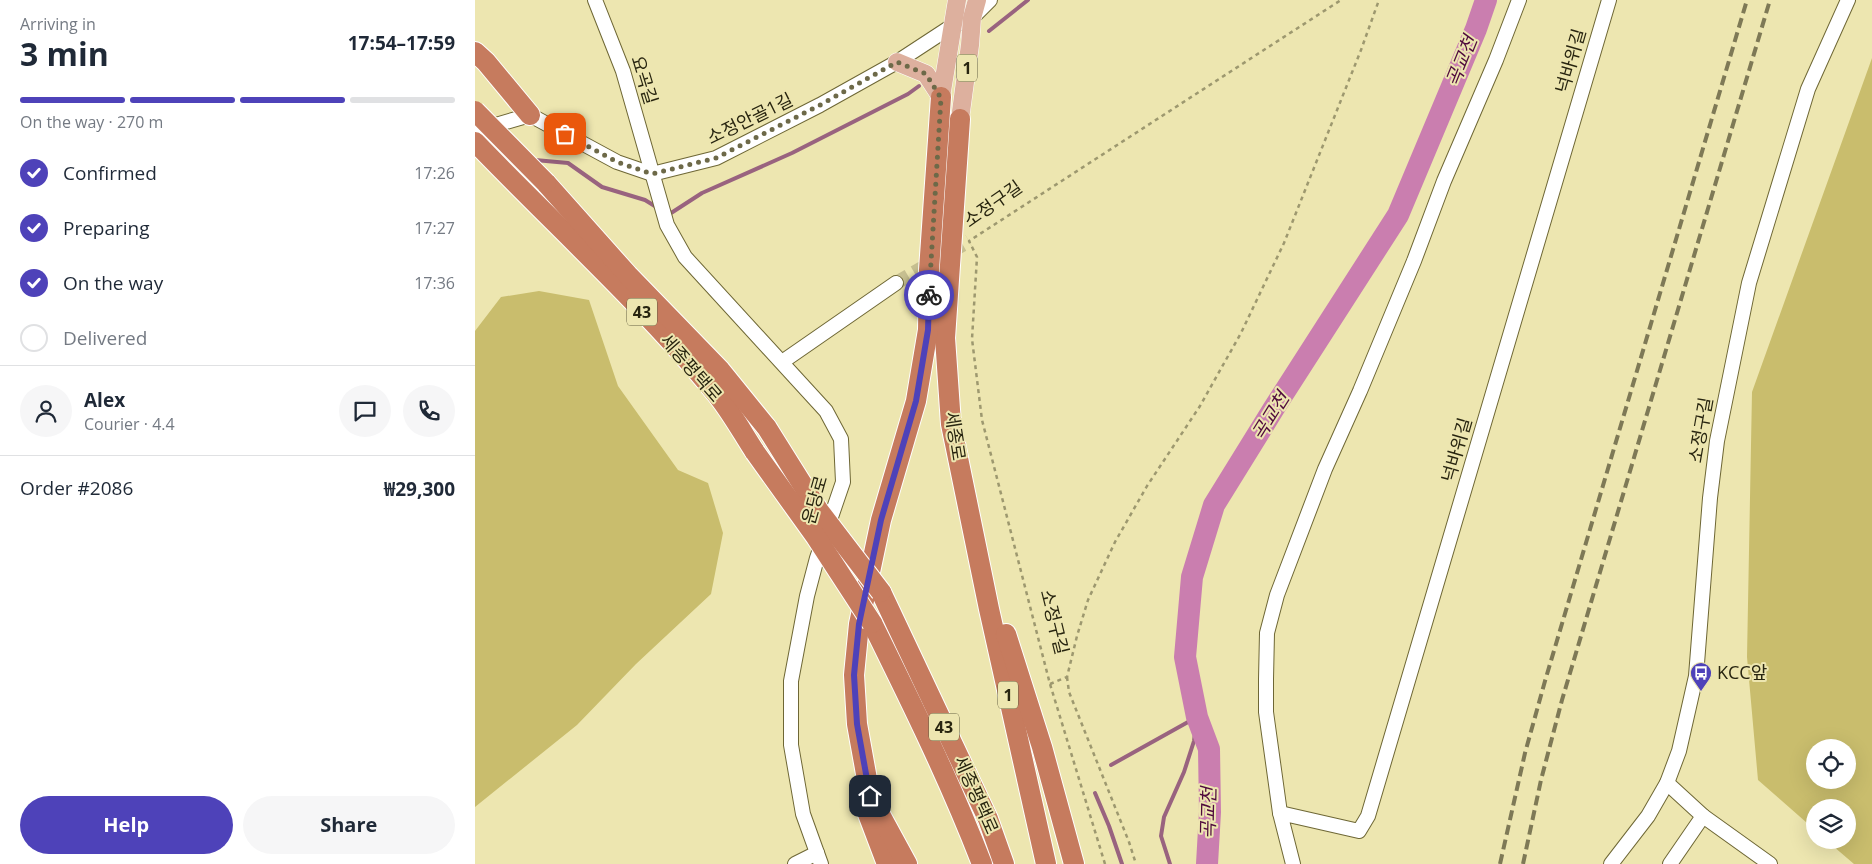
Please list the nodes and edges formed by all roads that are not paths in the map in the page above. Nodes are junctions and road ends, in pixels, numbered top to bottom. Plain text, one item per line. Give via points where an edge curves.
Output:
1 (595, 0) edge
2 (957, 0) edge
3 (977, 0) edge
4 (990, 0) edge
5 (1519, 0) edge
6 (1609, 0) edge
7 (1847, 0) edge
8 (972, 18) junction
9 (952, 26) junction
10 (475, 52) edge
11 (897, 62) junction
12 (941, 98) junction
13 (475, 111) edge
14 (530, 115) junction
15 (960, 119) joint
16 (475, 130) edge
17 (475, 142) edge
18 (652, 174) junction
19 (897, 283) tunnel mouth
20 (782, 362) junction
21 (971, 525) junction
22 (857, 724) junction
23 (1667, 784) junction
24 (1280, 813) junction
25 (1703, 816) junction
26 (819, 858) edge
27 (795, 864) edge
28 (887, 864) edge
29 (907, 864) edge
30 (982, 864) edge
31 (1004, 864) edge
32 (1046, 864) edge
33 (1074, 864) edge
34 (1293, 864) edge
35 (1611, 864) edge
36 (1670, 864) edge
37 (1770, 864) edge

1 - 18 street, 요곡길 via 623,71
2 - 9 main road, 1
3 - 8 main road, 세종로 / 1
4 - 8 street
5 - 24 street via 1414,261 1325,469 1277,595 1267,633 1266,712
6 - 24 street, 넉바위길 via 1368,816 1359,830
7 - 23 street, 소정구길 via 1808,89 1749,283 1717,441 1696,676 1679,751
8 - 9 street, 소정안골1길
8 - 15 main road, 세종로 / 1
9 - 11 street, 소정안골1길
9 - 12 main road, 1
10 - 14 highway
11 - 12 main road via 926,74
11 - 18 street, 소정안골1길 via 716,158
12 - 22 highway, 1 via 928,330 916,401 881,520 859,624 854,675
13 - 31 highway, 세종평택로 / 43, bridge via 720,370 767,428 819,511 881,592 988,819
14 - 16 street
14 - 18 street via 617,162
15 - 21 highway, 세종로 / 1 via 945,338 951,424
17 - 30 highway, 세종평택로 / 43, bridge via 605,272 715,393 872,623 920,719
18 - 20 street, 운당로 via 667,225 685,257
19 - 20 street
20 - 26 street, 운당로 via 825,411 841,439 843,482 807,596 791,681 791,745 803,814
21 - 32 highway, 세종로 / 1
21 - 33 highway via 1042,747
22 - 28 highway via 861,795
22 - 29 highway, 1 via 870,796
23 - 25 street
23 - 35 street, 소정구길 via 1648,816
24 - 34 street
25 - 36 street
25 - 37 street
26 - 27 street

